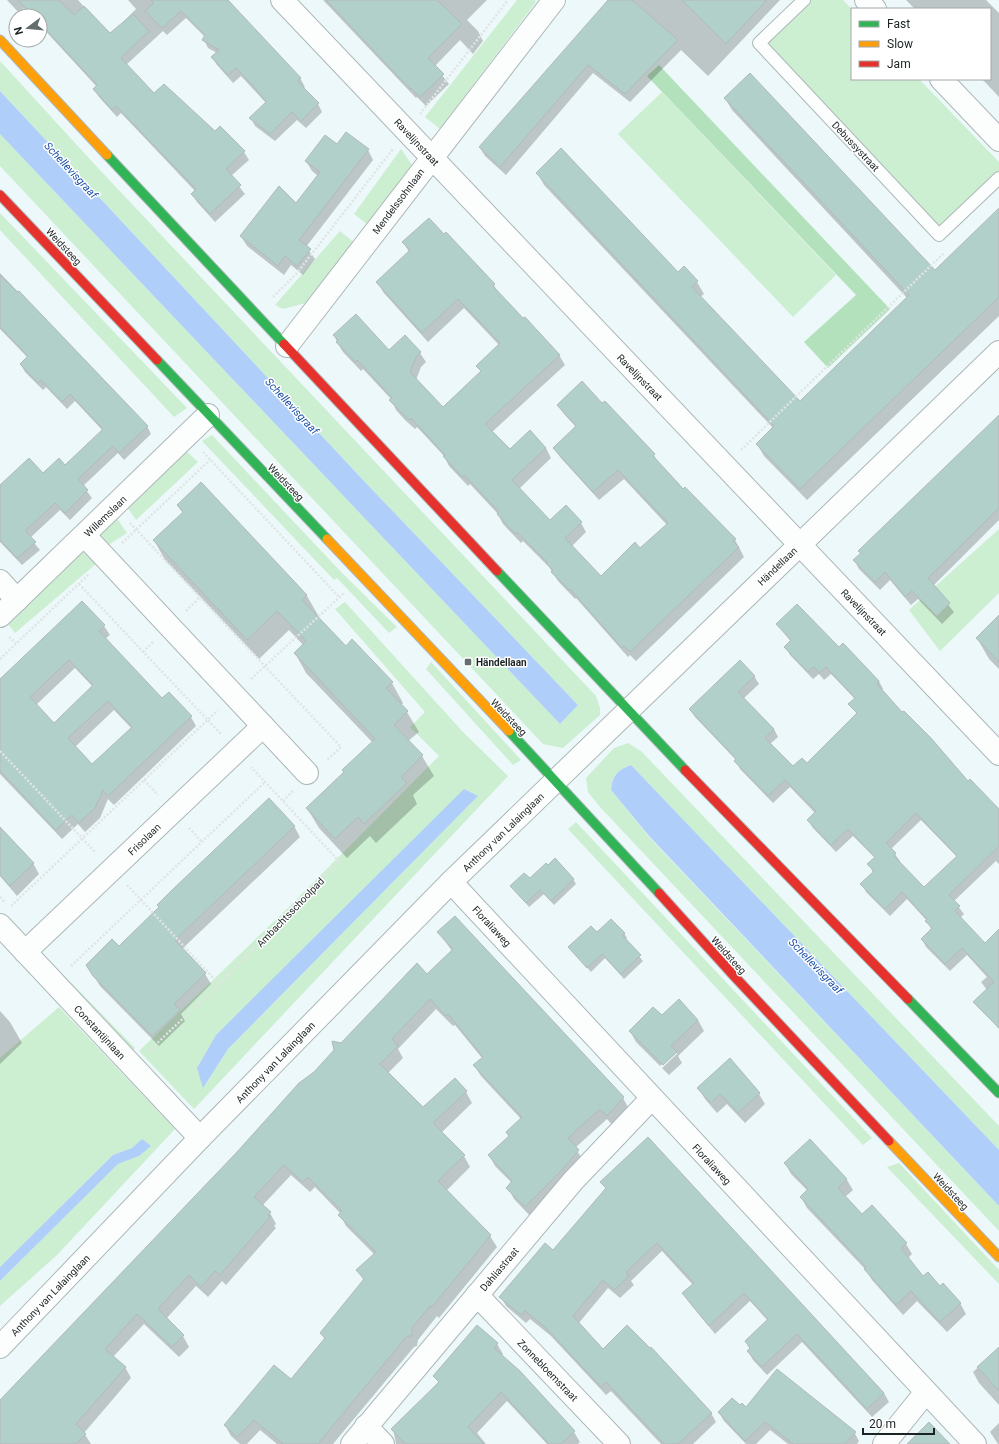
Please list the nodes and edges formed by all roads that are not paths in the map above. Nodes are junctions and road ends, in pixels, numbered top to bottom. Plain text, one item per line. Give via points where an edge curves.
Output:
1 (282, 0) edge
2 (554, 0) edge
3 (804, 0) edge
4 (866, 0) edge
5 (874, 8) edge
6 (0, 40) edge
7 (942, 80) edge
8 (999, 140) edge
9 (432, 157) junction
10 (999, 178) edge
11 (0, 195) edge
12 (287, 346) junction
13 (999, 352) edge
14 (208, 415) junction
15 (85, 536) junction
16 (800, 544) junction
17 (0, 581) edge
18 (18, 600) junction
19 (0, 616) edge
20 (627, 711) junction
21 (263, 726) junction
22 (999, 754) edge
23 (302, 780) road end
24 (555, 781) junction
25 (451, 882) junction
26 (7, 919) edge
27 (25, 952) junction
28 (999, 1093) edge
29 (651, 1099) junction
30 (200, 1138) junction
31 (999, 1257) edge
32 (478, 1295) junction
33 (0, 1347) edge
34 (926, 1392) junction
35 (366, 1426) junction
36 (352, 1444) edge
37 (383, 1444) edge
38 (619, 1444) edge
39 (884, 1444) edge
40 (975, 1444) edge

1 - 9 street, Ravelijnstraat
2 - 9 street, Mendelssohnlaan
3 - 10 lane, Debussystraat via 759,43 939,235
4 - 5 street
6 - 12 street
7 - 8 street
9 - 12 street, Mendelssohnlaan
9 - 16 street, Ravelijnstraat
11 - 14 street, Weidsteeg
12 - 20 street
13 - 16 street, Händellaan
14 - 15 street, Willemslaan
14 - 24 street, Weidsteeg
15 - 18 street, Willemslaan
15 - 21 street
16 - 20 street, Händellaan
16 - 22 street, Ravelijnstraat
17 - 18 street
18 - 19 street, Willemslaan
20 - 24 street, Händellaan
20 - 28 street
21 - 23 street
21 - 27 street, Frisolaan
24 - 25 street, Anthony van Lalainglaan
24 - 31 street, Weidsteeg via 734,976
25 - 29 street, Floraliaweg
25 - 30 street, Anthony van Lalainglaan
26 - 27 street, Constantijnlaan
27 - 30 street, Constantijnlaan
29 - 32 street, Dahliastraat via 573,1181
29 - 34 street, Floraliaweg
30 - 33 street, Anthony van Lalainglaan
32 - 35 street, Dahliastraat
32 - 38 street, Zonnebloemstraat
34 - 39 street
34 - 40 street, Floraliaweg
35 - 36 street, Dahliastraat
35 - 37 street

